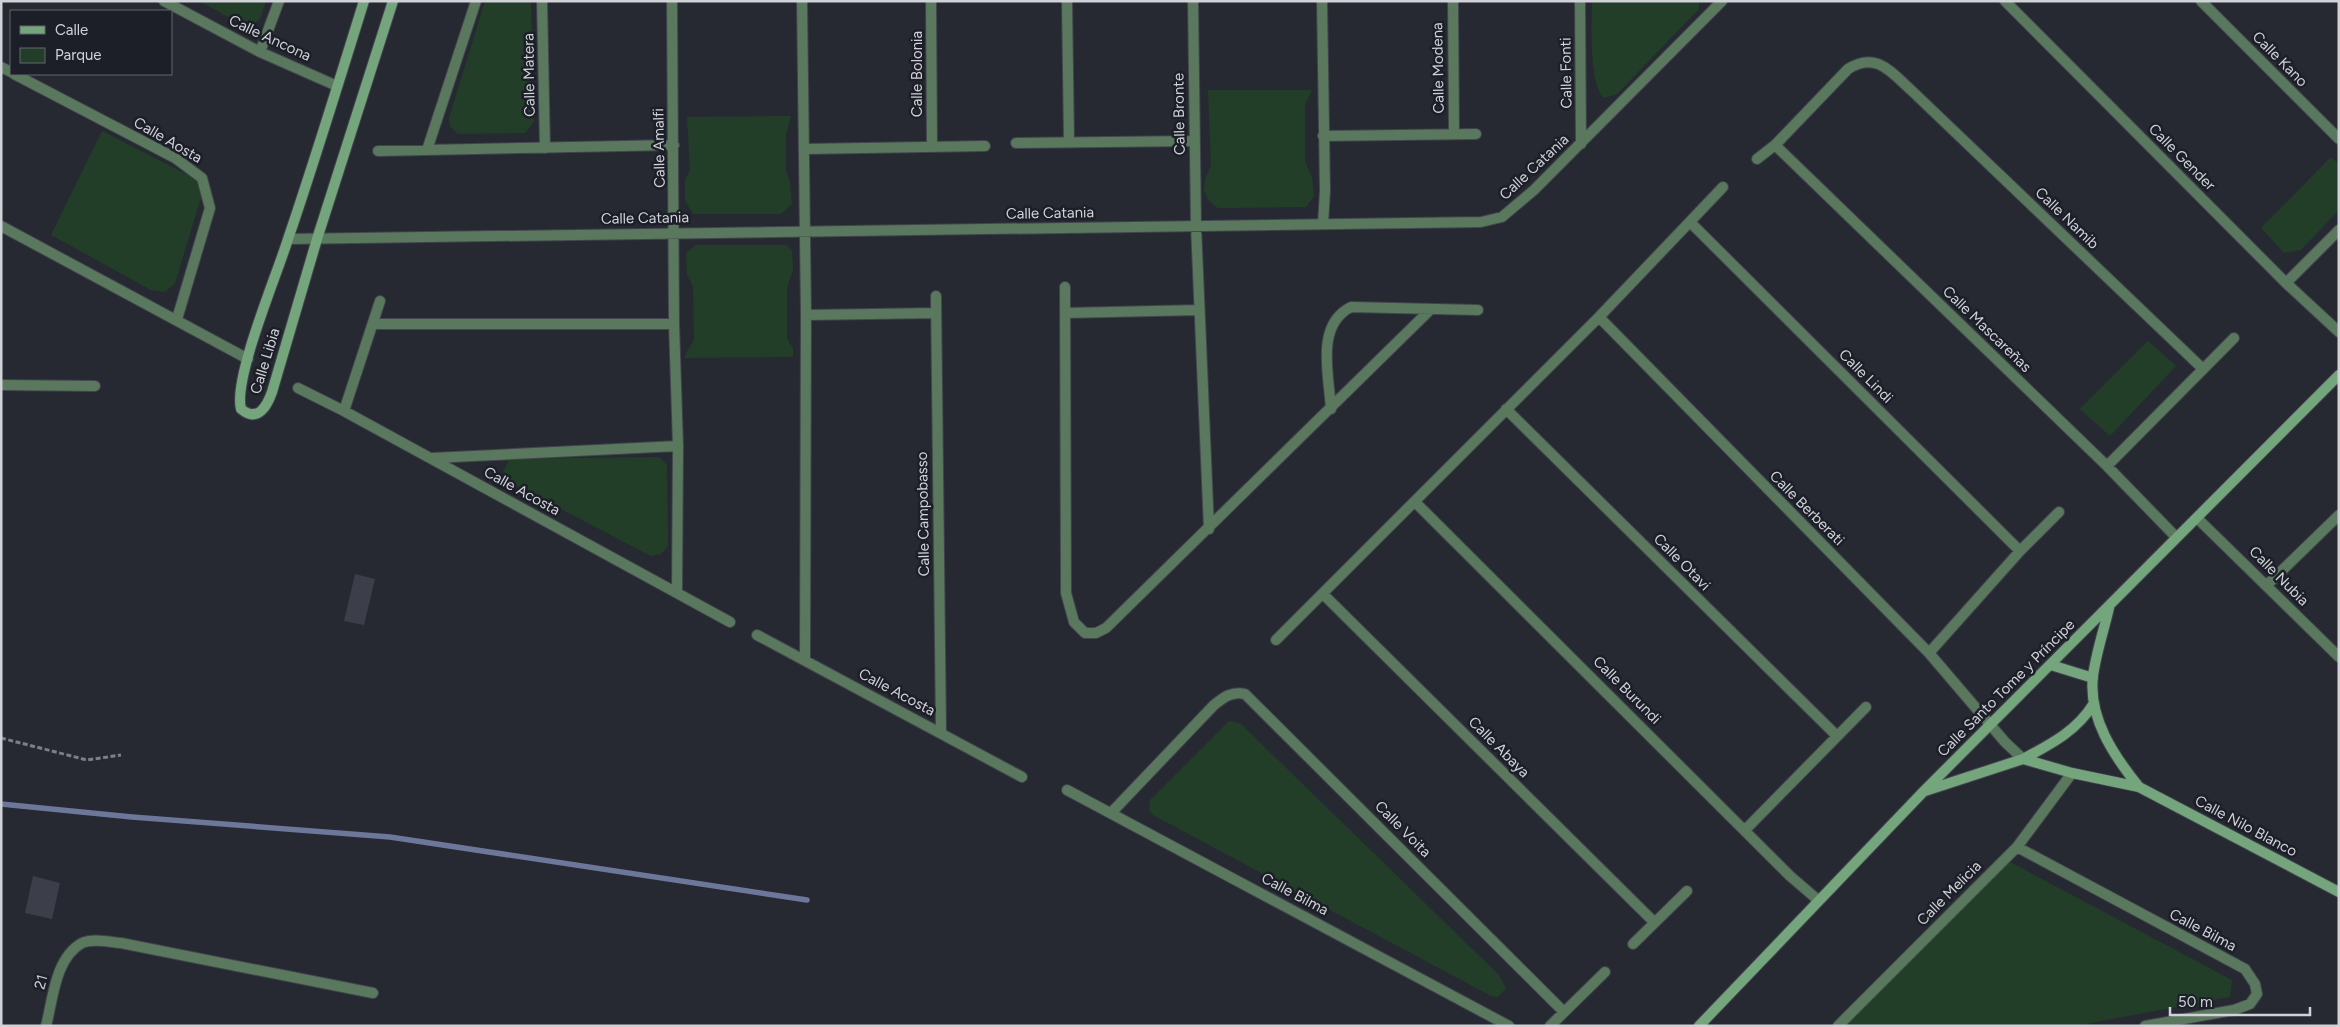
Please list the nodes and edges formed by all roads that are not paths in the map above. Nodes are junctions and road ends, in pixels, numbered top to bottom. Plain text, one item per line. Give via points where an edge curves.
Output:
1 (164, 1) edge
2 (278, 1) edge
3 (364, 1) edge
4 (393, 1) edge
5 (476, 1) edge
6 (542, 1) edge
7 (672, 1) edge
8 (802, 1) edge
9 (932, 1) edge
10 (1067, 1) edge
11 (1193, 1) edge
12 (1322, 1) edge
13 (1453, 1) edge
14 (1580, 1) edge
15 (1710, 1) edge
16 (1722, 1) edge
17 (2005, 1) edge
18 (2201, 1) edge
19 (1710, 13) junction
20 (260, 52) junction
21 (16, 75) edge
22 (338, 86) junction
23 (1454, 134) junction
24 (1476, 134) dead end
25 (1323, 136) junction
26 (2339, 139) edge
27 (1195, 141) junction
28 (1016, 142) dead end
29 (1069, 142) junction
30 (1581, 144) junction
31 (674, 145) junction
32 (1775, 145) junction
33 (932, 146) junction
34 (985, 146) dead end
35 (545, 148) junction
36 (804, 149) junction
37 (427, 150) junction
38 (378, 151) dead end
39 (1757, 159) dead end
40 (1723, 187) dead end
41 (1690, 222) junction
42 (1323, 224) junction
43 (1, 226) edge
44 (1196, 226) junction
45 (2339, 230) edge
46 (803, 231) junction
47 (675, 233) junction
48 (288, 239) junction
49 (317, 239) junction
50 (2286, 283) junction
51 (1065, 287) dead end
52 (936, 296) dead end
53 (380, 301) dead end
54 (1431, 309) junction
55 (1199, 310) junction
56 (1478, 310) dead end
57 (936, 313) junction
58 (1065, 313) junction
59 (806, 315) junction
60 (1598, 317) junction
61 (177, 319) junction
62 (374, 324) junction
63 (674, 324) junction
64 (2339, 332) edge
65 (2234, 338) dead end
66 (248, 358) junction
67 (2202, 368) junction
68 (2339, 375) edge
69 (1, 385) edge
70 (95, 386) dead end
71 (298, 388) dead end
72 (1331, 409) junction
73 (1506, 409) junction
74 (344, 411) junction
75 (678, 446) junction
76 (430, 458) junction
77 (2107, 466) junction
78 (1415, 502) junction
79 (2059, 512) dead end
80 (2339, 515) edge
81 (2197, 518) junction
82 (1209, 529) junction
83 (2176, 537) junction
84 (2020, 551) junction
85 (2267, 585) junction
86 (677, 592) junction
87 (1323, 594) junction
88 (2110, 606) junction
89 (730, 622) dead end
90 (757, 636) dead end
91 (1276, 640) dead end
92 (1929, 653) junction
93 (2339, 656) edge
94 (805, 659) junction
95 (2051, 665) junction
96 (2093, 678) junction
97 (2094, 703) junction
98 (1866, 707) dead end
99 (1990, 724) junction
100 (941, 732) junction
101 (1837, 736) junction
102 (2022, 759) junction
103 (2072, 773) junction
104 (1022, 777) dead end
105 (2139, 787) junction
106 (1066, 790) dead end
107 (1924, 791) junction
108 (1111, 813) junction
109 (1746, 829) junction
110 (2017, 847) junction
111 (1688, 891) dead end
112 (2339, 892) edge
113 (1818, 900) junction
114 (1654, 922) junction
115 (1633, 944) dead end
116 (1605, 972) dead end
117 (373, 992) dead end
118 (1564, 1012) junction
119 (46, 1026) edge
120 (1509, 1026) edge
121 (1550, 1026) edge
122 (1699, 1026) edge
123 (1838, 1026) edge
124 (2145, 1026) edge

1 - 20 street, Calle Ancona
2 - 20 street
3 - 22 street, Calle Libia
4 - 49 street, Calle Libia
5 - 37 street
6 - 35 street, Calle Matera
7 - 31 street, Calle Amalfi
8 - 36 street
9 - 33 street, Calle Bolonia
10 - 29 street
11 - 27 street, Calle Bronte
12 - 25 street
13 - 23 street, Calle Modena
14 - 30 street, Calle Fonti
15 - 19 street
16 - 19 street, Calle Catania
17 - 50 street, Calle Gender
18 - 26 street, Calle Kano
19 - 30 street, Calle Catania
20 - 22 street, Calle Ancona
21 - 61 street, Calle Aosta via 175,158 202,178 210,208
22 - 48 street, Calle Libia
23 - 24 street, Calle Modena
23 - 25 street, Calle Modena
25 - 42 street
27 - 29 street
27 - 44 street, Calle Bronte
28 - 29 street
30 - 42 street, Calle Catania via 1502,217 1482,222
31 - 35 street
31 - 47 street, Calle Amalfi
32 - 39 street, Calle Namib
32 - 67 street, Calle Namib via 1848,69 1868,61 1880,64
32 - 77 street, Calle Mascareñas
33 - 34 street
33 - 36 street
35 - 37 street
36 - 46 street
37 - 38 street
40 - 41 street
41 - 60 street
41 - 84 street, Calle Lindi
42 - 44 street, Calle Catania
43 - 61 street
44 - 46 street, Calle Catania
44 - 55 street, Calle Bronte
45 - 50 street
46 - 47 street, Calle Catania
46 - 59 street
47 - 49 street, Calle Catania
47 - 63 street, Calle Amalfi
48 - 49 street, Calle Catania
48 - 66 street, Calle Libia
49 - 66 street, Calle Libia via 272,392 259,414 246,413 241,409 239,390
50 - 64 street, Calle Gender
51 - 58 street
52 - 57 street, Calle Campobasso
53 - 62 street
54 - 56 street
54 - 72 street
54 - 72 street via 1352,307 1344,311 1331,327 1327,339
55 - 58 street
55 - 82 street, Calle Bronte
57 - 59 street
57 - 100 street, Calle Campobasso
58 - 82 street via 1066,593 1074,622 1085,633 1096,633 1106,628
59 - 94 street
60 - 73 street
60 - 92 street, Calle Berberati
61 - 66 street
62 - 63 street
62 - 74 street
63 - 75 street, Calle Amalfi
65 - 67 street
67 - 77 street
68 - 81 street, Calle Santo Tome y Príncipe
69 - 70 street
71 - 74 street, Calle Acosta
72 - 82 street
73 - 78 street
73 - 101 street, Calle Otavi
74 - 76 street, Calle Acosta
75 - 76 street
75 - 86 street, Calle Amalfi
76 - 86 street, Calle Acosta
77 - 83 street, Calle Mascareñas
78 - 87 street
78 - 109 street, Calle Burundi
79 - 84 street
80 - 85 street
81 - 83 street, Calle Santo Tome y Príncipe
81 - 85 street, Calle Nubia
83 - 88 street, Calle Santo Tome y Príncipe
84 - 92 street
85 - 93 street, Calle Nubia
86 - 89 street, Calle Acosta
87 - 91 street
87 - 114 street, Calle Abaya
88 - 95 street, Calle Santo Tome y Príncipe
88 - 96 street, Calle Nilo Blanco
90 - 94 street, Calle Acosta
92 - 99 street, Calle Berberati
94 - 100 street, Calle Acosta
95 - 96 street
95 - 99 street, Calle Santo Tome y Príncipe
96 - 97 street, Calle Nilo Blanco
97 - 102 street via 2087,716 2072,731
97 - 105 street, Calle Nilo Blanco via 2115,758
98 - 101 street
99 - 102 street, Calle Berberati
99 - 107 street, Calle Santo Tome y Príncipe
100 - 104 street, Calle Acosta
101 - 109 street
102 - 103 street, Calle Nilo Blanco
102 - 107 street
103 - 105 street, Calle Nilo Blanco
103 - 110 street, Calle Melicia
105 - 112 street, Calle Nilo Blanco
106 - 108 street, Calle Bilma
107 - 113 street, Calle Santo Tome y Príncipe
108 - 118 street, Calle Voita via 1214,705 1227,695 1245,694
108 - 120 street, Calle Bilma
109 - 113 street, Calle Burundi via 1790,876
110 - 123 street, Calle Melicia
110 - 124 street, Calle Bilma via 2245,970 2255,984 2257,994 2250,1004 2234,1010
111 - 114 street
113 - 122 street, Calle Santo Tome y Príncipe
114 - 115 street
116 - 118 street
117 - 119 street, 21 via 120,943 84,942 63,963
118 - 121 street

